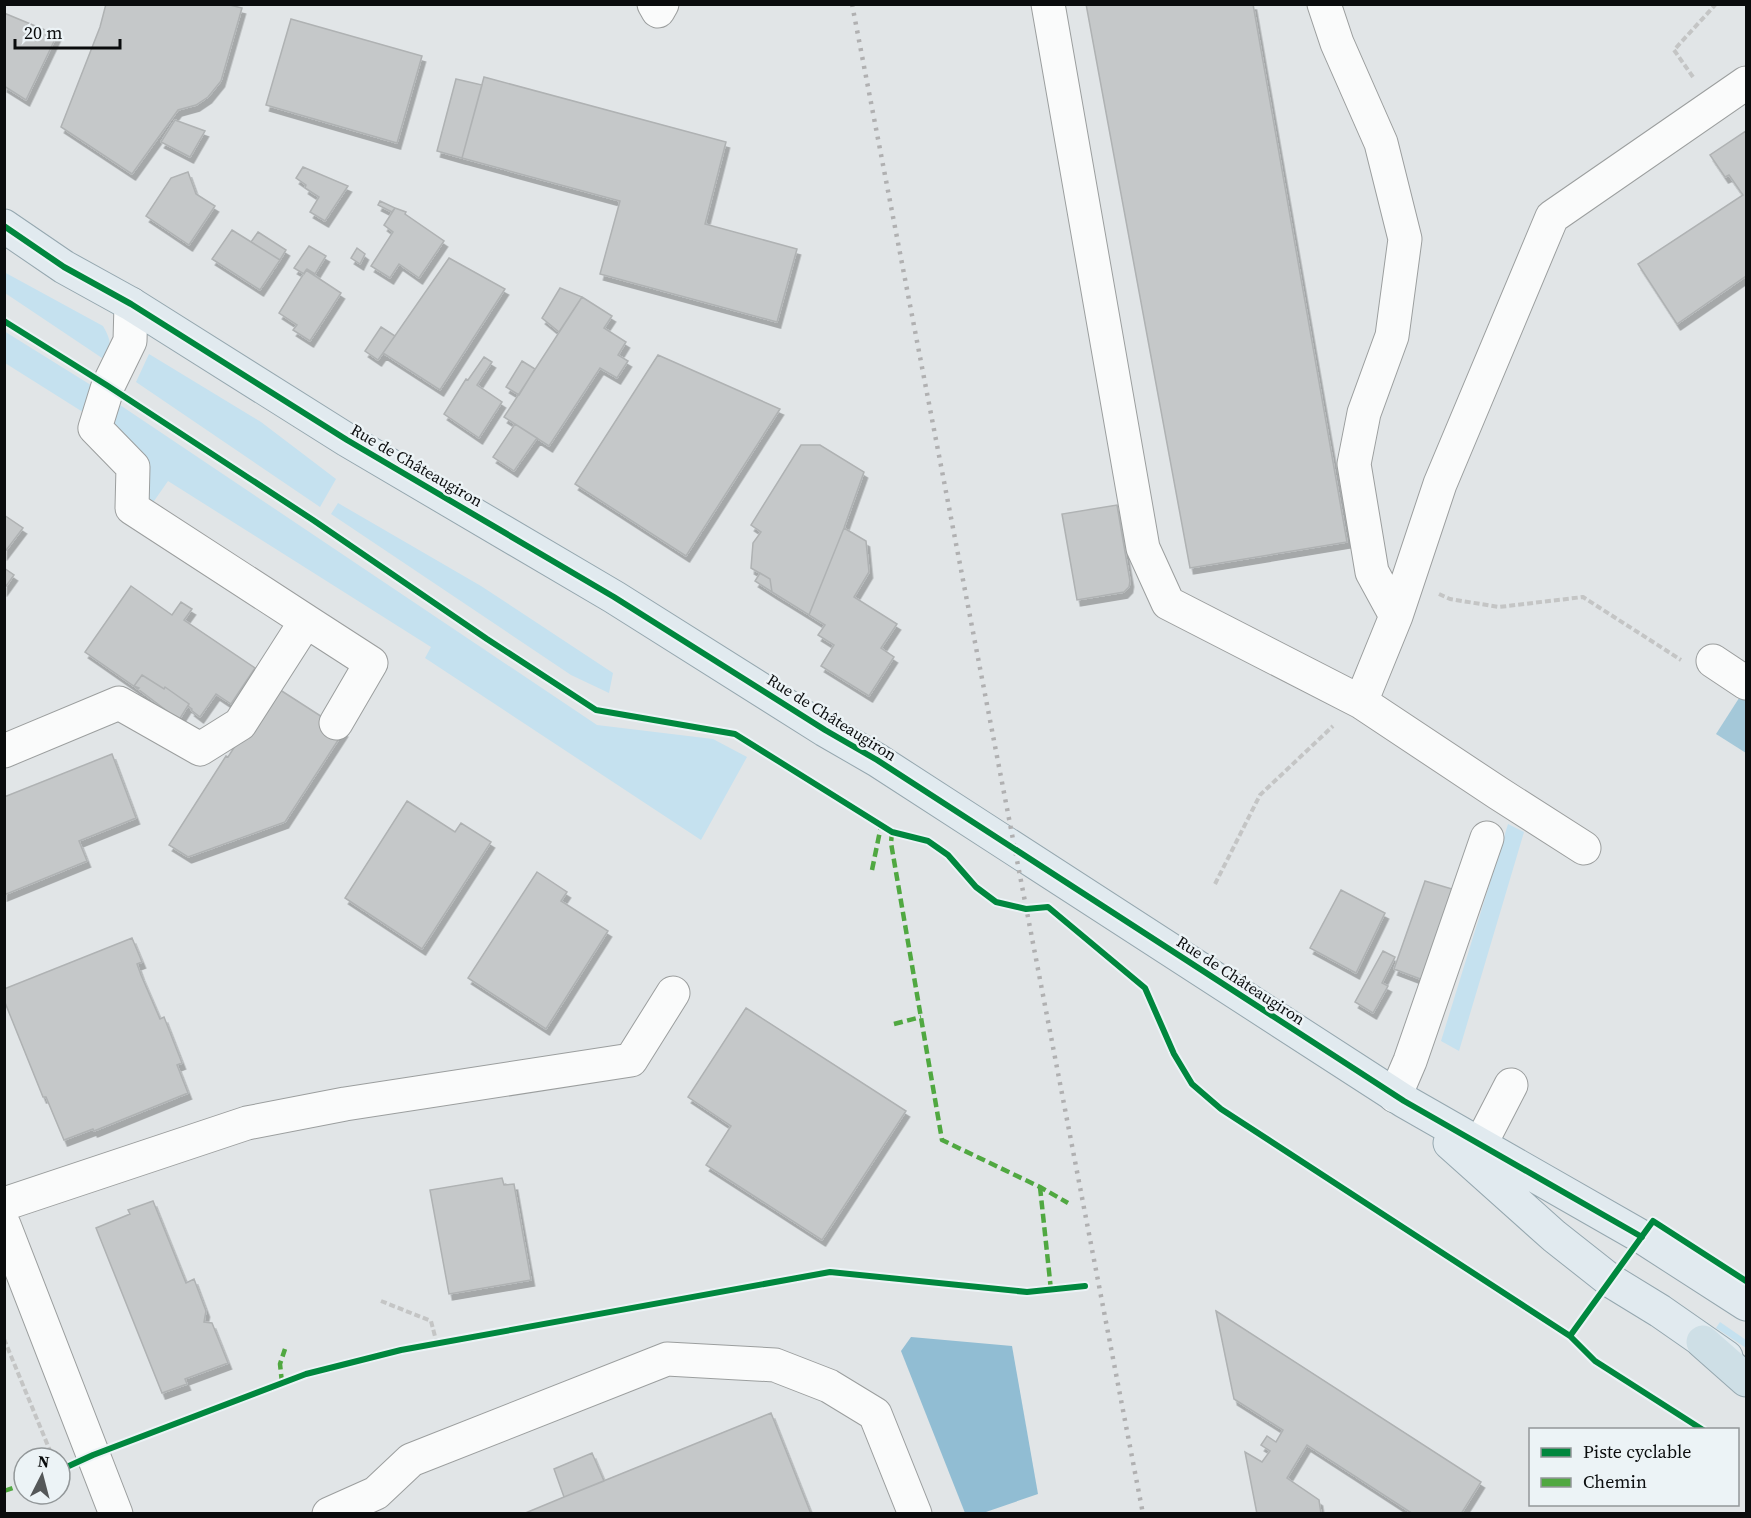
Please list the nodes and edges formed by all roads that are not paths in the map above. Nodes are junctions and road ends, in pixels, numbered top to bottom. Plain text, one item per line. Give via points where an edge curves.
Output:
1 (1048, 4) edge
2 (1324, 4) edge
3 (1746, 83) edge
4 (4, 226) edge
5 (131, 304) junction
6 (1396, 616) junction
7 (306, 621) junction
8 (1698, 661) road end
9 (1746, 683) edge
10 (1361, 702) junction
11 (336, 723) dead end
12 (4, 751) edge
13 (1487, 838) dead end
14 (1584, 848) dead end
15 (673, 993) dead end
16 (1511, 1085) dead end
17 (1400, 1099) junction
18 (1480, 1145) junction
19 (4, 1204) edge
20 (4, 1225) edge
21 (1746, 1304) edge
22 (1703, 1342) junction
23 (1746, 1369) edge
24 (1746, 1380) edge
25 (116, 1514) edge
26 (328, 1514) edge
27 (915, 1514) edge

1 - 10 street via 1143,548 1167,603
2 - 6 street via 1381,143 1405,239 1392,336 1364,413 1354,464 1372,572
3 - 6 street via 1552,217 1440,484
4 - 5 main road, Rue de Châteaugiron via 64,267
5 - 7 street via 130,341 108,386 95,428 133,466 132,508
5 - 17 main road, Rue de Châteaugiron via 347,440 615,597 877,760
6 - 10 street
7 - 11 street via 371,663
7 - 12 street via 240,724 200,749 119,703
8 - 9 street
10 - 14 street
13 - 17 street
15 - 19 street via 632,1060 247,1123
16 - 18 street
17 - 18 main road, Rue de Châteaugiron
17 - 22 main road, Rue de Châteaugiron via 1554,1236 1611,1281
18 - 21 main road, Rue de Châteaugiron via 1642,1237
20 - 25 street
22 - 23 main road, Rue de Châteaugiron
22 - 24 highway
26 - 27 street via 376,1493 411,1460 666,1359 775,1365 829,1386 875,1414

